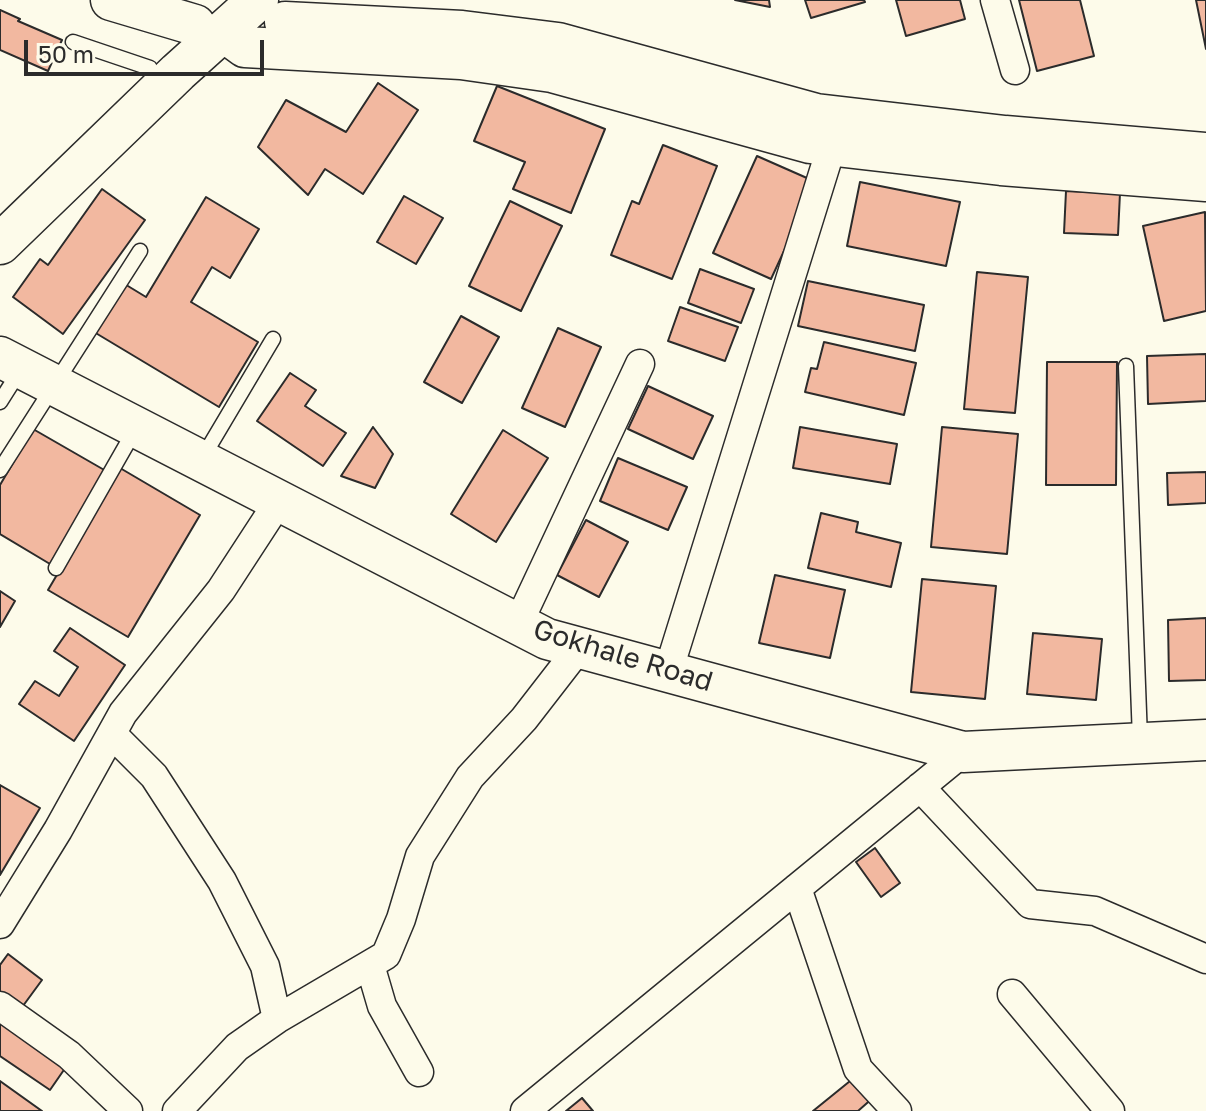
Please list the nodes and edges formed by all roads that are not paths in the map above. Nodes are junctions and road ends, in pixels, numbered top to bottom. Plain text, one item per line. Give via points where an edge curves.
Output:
1 (111, 0) edge
2 (258, 0) edge
3 (995, 0) edge
4 (213, 19) edge
5 (73, 42) dead end
6 (150, 68) junction
7 (1015, 70) dead end
8 (832, 145) junction
9 (1206, 153) edge
10 (1206, 181) edge
11 (0, 211) edge
12 (0, 244) edge
13 (140, 251) dead end
14 (273, 339) dead end
15 (640, 364) dead end
16 (1126, 366) dead end
17 (24, 370) edge
18 (0, 402) edge
19 (136, 428) junction
20 (201, 461) junction
21 (0, 470) edge
22 (279, 501) junction
23 (56, 568) dead end
24 (518, 624) junction
25 (579, 648) junction
26 (668, 672) junction
27 (112, 734) junction
28 (1206, 740) edge
29 (1140, 744) junction
30 (963, 752) junction
31 (920, 787) junction
32 (797, 888) junction
33 (0, 924) edge
34 (1206, 959) edge
35 (370, 965) junction
36 (1012, 994) dead end
37 (0, 1006) edge
38 (277, 1019) junction
39 (419, 1072) dead end
40 (128, 1111) edge
41 (177, 1111) edge
42 (525, 1111) edge
43 (897, 1111) edge
44 (1110, 1111) edge

1 - 4 street
2 - 4 street
3 - 7 street
4 - 6 street
4 - 8 street via 245,47 461,59 552,72
4 - 9 street via 462,31 558,43 816,114
4 - 12 street
5 - 6 lane
6 - 11 street
8 - 10 street
8 - 26 street
13 - 17 lane
14 - 20 lane
15 - 24 street
16 - 29 lane
17 - 18 lane
17 - 19 street, Gokhale Road
17 - 21 lane
19 - 20 street, Gokhale Road
19 - 23 lane
20 - 22 street, Gokhale Road
22 - 24 street, Gokhale Road
22 - 27 street via 221,590
24 - 25 street, Gokhale Road
25 - 26 street, Gokhale Road
25 - 35 street via 470,777 420,856 386,955
26 - 30 street, Gokhale Road
27 - 33 street
27 - 38 street via 154,776 222,881 265,966
28 - 29 street, Gokhale Road
29 - 30 street, Gokhale Road
30 - 31 street
31 - 32 street
31 - 34 street via 1030,904 1095,911
32 - 42 street
32 - 43 street via 858,1069
35 - 38 street
35 - 39 street via 382,1006
36 - 44 street
37 - 40 street via 69,1055
38 - 41 street via 237,1047

